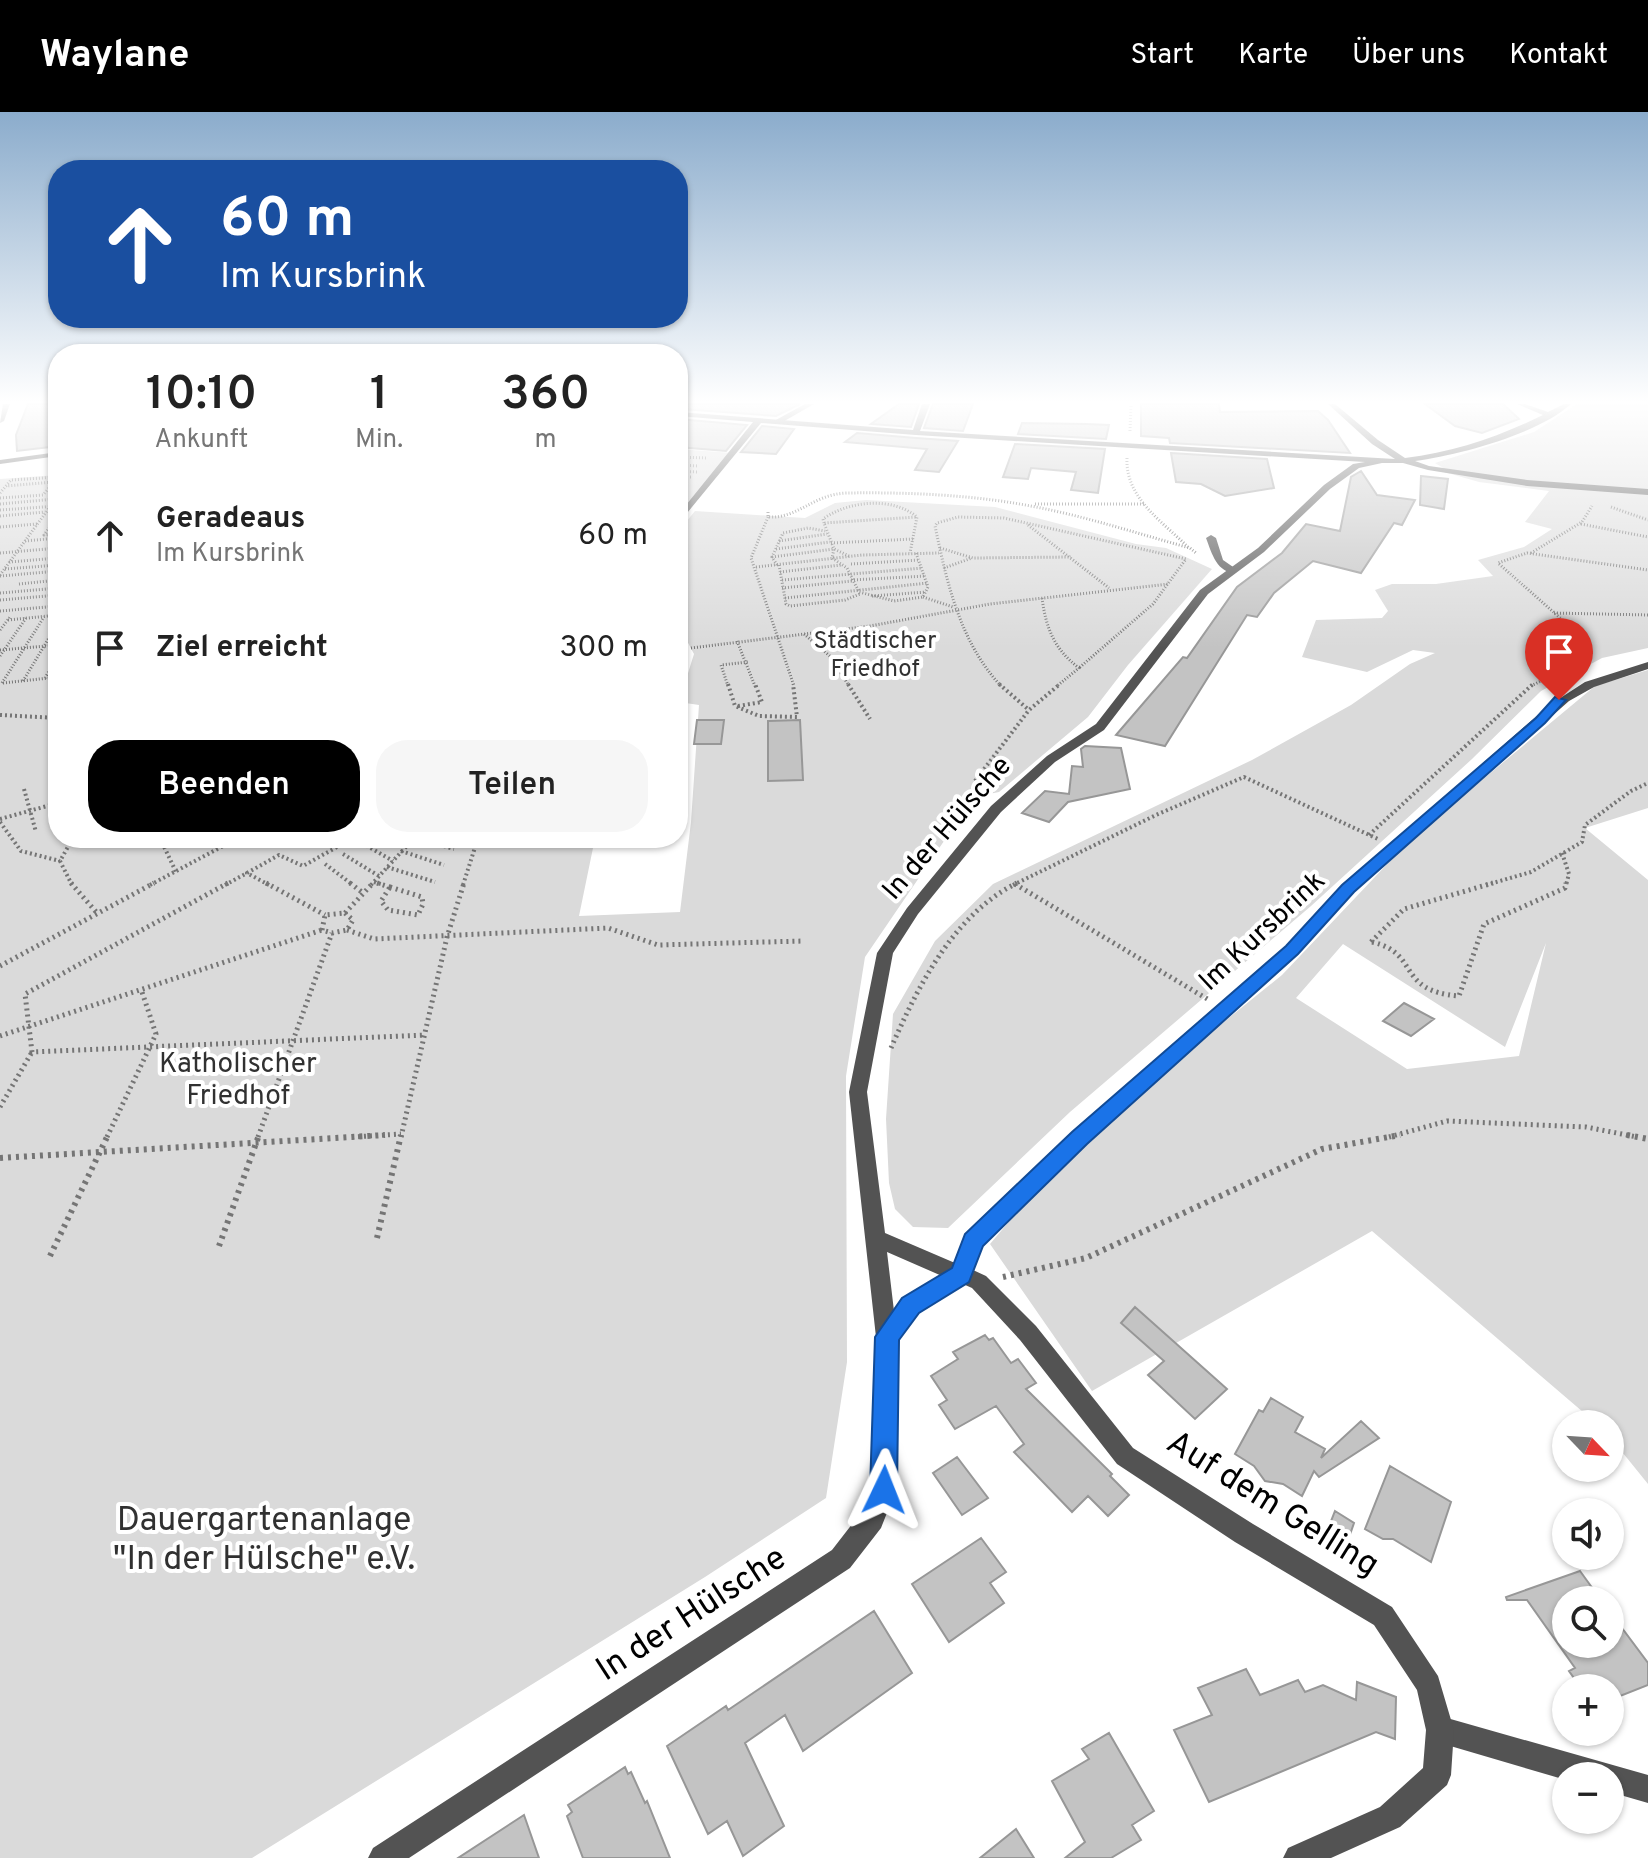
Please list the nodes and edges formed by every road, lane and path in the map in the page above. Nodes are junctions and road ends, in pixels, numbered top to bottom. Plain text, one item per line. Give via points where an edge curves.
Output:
1 (14, 485) edge
2 (21, 485) edge
3 (34, 485) edge
4 (706, 485) edge
5 (1131, 485) edge
6 (1329, 485) edge
7 (1569, 485) edge
8 (6, 486) joint
9 (48, 489) edge
10 (1648, 492) edge
11 (0, 493) edge
12 (26, 497) junction
13 (12, 498) junction
14 (48, 498) edge
15 (0, 501) edge
16 (1023, 504) junction
17 (1146, 504) junction
18 (48, 506) edge
19 (1592, 506) dead end
20 (688, 508) edge
21 (48, 509) edge
22 (0, 510) edge
23 (46, 512) junction
24 (0, 516) edge
25 (917, 517) junction
26 (1025, 522) junction
27 (824, 523) junction
28 (37, 524) junction
29 (1580, 524) junction
30 (0, 527) edge
31 (826, 533) junction
32 (1648, 537) edge
33 (48, 538) edge
34 (1211, 538) dead end
35 (913, 539) junction
36 (25, 541) junction
37 (779, 541) junction
38 (831, 542) junction
39 (1190, 548) junction
40 (48, 549) edge
41 (834, 549) junction
42 (775, 550) junction
43 (940, 550) junction
44 (17, 552) junction
45 (0, 553) edge
46 (910, 553) junction
47 (916, 553) junction
48 (1530, 554) junction
49 (772, 557) junction
50 (850, 557) junction
51 (1071, 557) junction
52 (832, 558) junction
53 (973, 558) junction
54 (48, 559) edge
55 (1186, 559) junction
56 (919, 560) junction
57 (9, 562) junction
58 (842, 564) junction
59 (778, 565) junction
60 (48, 566) edge
61 (756, 567) junction
62 (849, 568) junction
63 (922, 568) junction
64 (943, 568) junction
65 (1648, 570) edge
66 (48, 571) edge
67 (1233, 571) junction
68 (780, 572) junction
69 (1, 573) edge
70 (926, 576) junction
71 (782, 580) junction
72 (851, 580) junction
73 (48, 581) edge
74 (928, 583) junction
75 (19, 584) dead end
76 (1170, 584) junction
77 (782, 588) junction
78 (856, 588) junction
79 (48, 589) edge
80 (1109, 589) junction
81 (927, 592) junction
82 (0, 593) edge
83 (861, 593) junction
84 (48, 596) edge
85 (870, 596) junction
86 (923, 597) junction
87 (785, 598) junction
88 (1042, 598) junction
89 (0, 600) edge
90 (48, 607) edge
91 (953, 609) junction
92 (15, 610) junction
93 (0, 611) edge
94 (1553, 613) junction
95 (1648, 615) edge
96 (48, 616) edge
97 (44, 617) junction
98 (26, 618) junction
99 (8, 620) junction
100 (0, 630) edge
101 (803, 633) junction
102 (775, 637) junction
103 (48, 641) edge
104 (737, 641) junction
105 (45, 646) junction
106 (48, 646) edge
107 (26, 647) junction
108 (2, 650) edge
109 (688, 650) edge
110 (0, 656) edge
111 (748, 662) junction
112 (1648, 665) edge
113 (1079, 668) junction
114 (48, 672) edge
115 (48, 678) edge
116 (44, 679) junction
117 (23, 681) junction
118 (1, 683) edge
119 (735, 706) junction
120 (1029, 710) junction
121 (0, 715) edge
122 (48, 717) edge
123 (870, 719) dead end
124 (975, 781) dead end
125 (1648, 783) edge
126 (24, 789) dead end
127 (48, 806) edge
128 (30, 811) junction
129 (0, 821) edge
130 (36, 832) dead end
131 (1369, 835) junction
132 (1396, 846) junction
133 (67, 848) edge
134 (165, 848) edge
135 (220, 848) edge
136 (335, 848) edge
137 (371, 848) edge
138 (404, 848) edge
139 (450, 848) edge
140 (475, 848) edge
141 (454, 849) dead end
142 (401, 851) junction
143 (1562, 852) junction
144 (343, 854) dead end
145 (60, 861) junction
146 (393, 861) junction
147 (325, 864) dead end
148 (444, 865) dead end
149 (387, 867) junction
150 (176, 872) junction
151 (247, 873) junction
152 (379, 876) junction
153 (374, 882) junction
154 (435, 882) dead end
155 (1014, 884) junction
156 (390, 887) junction
157 (363, 893) junction
158 (97, 913) junction
159 (345, 913) junction
160 (325, 915) junction
161 (322, 930) junction
162 (347, 930) junction
163 (332, 933) junction
164 (447, 937) junction
165 (803, 941) dead end
166 (0, 966) edge
167 (141, 989) junction
168 (1222, 1009) junction
169 (29, 1026) junction
170 (425, 1035) junction
171 (0, 1036) edge
172 (293, 1042) junction
173 (151, 1047) junction
174 (32, 1052) junction
175 (887, 1059) dead end
176 (0, 1107) edge
177 (401, 1134) junction
178 (1648, 1139) edge
179 (257, 1142) junction
180 (102, 1150) junction
181 (0, 1158) edge
182 (377, 1238) dead end
183 (875, 1238) junction
184 (219, 1246) dead end
185 (50, 1256) dead end
186 (970, 1278) junction
187 (887, 1337) junction
188 (1440, 1730) junction
189 (1552, 1762) edge
190 (1624, 1782) edge
191 (1648, 1789) edge
192 (383, 1858) edge
193 (1298, 1858) edge

1 - 8 path
2 - 13 path
3 - 12 path
4 - 20 street
5 - 17 path
6 - 67 street, In der Hülsche
7 - 10 street
8 - 11 path
9 - 12 path
12 - 13 path
13 - 15 path
14 - 15 path
16 - 17 path
16 - 39 path
16 - 61 path via 844,493 814,499 785,518 768,514 751,558
17 - 39 path
18 - 22 path
19 - 29 path
21 - 23 path
23 - 24 path
23 - 28 path
25 - 27 path
25 - 27 path via 902,507 867,504 834,510
25 - 35 path
26 - 43 path via 943,521 935,526
26 - 51 path
26 - 55 path
27 - 31 path
28 - 30 path
28 - 36 path
29 - 32 path
29 - 48 path
31 - 37 path
31 - 37 path via 790,529
31 - 38 path
33 - 36 path
34 - 67 street via 1219,561
35 - 38 path
35 - 46 path
36 - 44 path
37 - 42 path
38 - 41 path
38 - 42 path
39 - 55 path via 1201,557
40 - 44 path
41 - 49 path
41 - 50 path
41 - 52 path
42 - 49 path
43 - 47 path
43 - 53 path
43 - 64 path
44 - 45 path
44 - 57 path
46 - 47 path
46 - 50 path
47 - 56 path
48 - 65 path
48 - 94 path via 1498,563
49 - 59 path
50 - 52 path
50 - 62 path
51 - 53 path
51 - 80 path
52 - 58 path
52 - 59 path
53 - 64 path
54 - 57 path
55 - 76 path
56 - 62 path
56 - 63 path
57 - 69 path
58 - 62 path
58 - 68 path
59 - 61 path
59 - 68 path
60 - 69 path
61 - 102 path
62 - 63 path
62 - 71 path
62 - 72 path
63 - 70 path
64 - 91 path
66 - 69 path
67 - 183 street, In der Hülsche via 1204,592 1100,727 1051,759 996,809 912,911 885,953 858,1092
68 - 71 path
70 - 72 path
70 - 74 path
71 - 77 path
72 - 77 path
72 - 78 path
73 - 75 path
74 - 78 path
74 - 81 path
76 - 80 path
76 - 113 path
77 - 87 path
78 - 83 path
78 - 87 path
79 - 82 path
80 - 88 path
81 - 85 path
81 - 86 path
83 - 85 path
83 - 87 path via 797,606 786,604
84 - 89 path
85 - 86 path via 904,601
86 - 91 path
88 - 91 path
88 - 113 path via 1050,639
90 - 92 path
91 - 101 path
91 - 120 path via 985,672
92 - 93 path
92 - 99 path
94 - 95 path
94 - 131 path via 1592,655 1533,684
96 - 97 path
97 - 98 path
97 - 107 path
98 - 99 path
98 - 108 path
99 - 100 path
101 - 102 path
101 - 123 path via 831,657
102 - 104 path
102 - 119 path via 793,681 797,717 759,716
103 - 105 path
104 - 109 path
104 - 111 path
105 - 106 path
105 - 107 path
105 - 117 path
107 - 108 path
107 - 118 path
108 - 110 path
111 - 119 path via 762,702
111 - 119 path via 721,665
112 - 132 street, Im Kursbrink via 1584,685 1559,700
113 - 120 path
114 - 116 path
115 - 116 path
116 - 117 path
117 - 118 path
120 - 124 path
121 - 122 path
125 - 143 path via 1633,788 1585,825 1582,842
126 - 128 path
127 - 128 path
128 - 129 path
128 - 130 path
129 - 145 path via 21,851
131 - 132 path
131 - 155 path via 1244,777
132 - 168 street, Im Kursbrink via 1292,950
133 - 145 path
134 - 150 path
135 - 150 path
136 - 151 path via 303,866 279,855
137 - 146 path
138 - 142 path
139 - 141 path
140 - 164 path
142 - 146 path
142 - 148 path
143 - 143 path via 1569,874 1565,888 1484,924 1459,996 1430,993 1411,977 1399,951 1388,943 1371,942 1404,909 1531,872
144 - 152 path
145 - 158 path via 74,888
146 - 149 path
147 - 157 path
149 - 152 path
149 - 154 path
150 - 158 path
151 - 160 path
151 - 169 path via 25,994
152 - 153 path
153 - 156 path
153 - 157 path
155 - 168 path
155 - 175 path via 961,924 905,1016
156 - 156 path via 422,897 418,915 388,910 381,901
157 - 159 path
158 - 166 path
159 - 160 path
159 - 162 path via 353,920
160 - 161 path
161 - 163 path
161 - 167 path
162 - 163 path
162 - 164 path via 374,939
163 - 172 path
164 - 165 path via 608,928 658,945
164 - 170 path
167 - 169 path
167 - 173 path via 156,1034
168 - 186 street, Im Kursbrink via 973,1241
169 - 171 path
169 - 174 path
170 - 172 path
170 - 177 path
172 - 173 path
172 - 179 path
173 - 174 path
173 - 180 path
174 - 176 path
177 - 179 path
177 - 182 path
178 - 186 path via 1586,1127 1447,1121 1322,1149 1086,1258
179 - 180 path
179 - 184 path
180 - 181 path
180 - 185 path
183 - 186 street, Auf dem Gelling
183 - 187 street, In der Hülsche
186 - 187 street via 911,1305
186 - 188 street, Auf dem Gelling via 1028,1333 1125,1456 1383,1616 1429,1685
187 - 192 street, In der Hülsche via 884,1490 872,1519 841,1559
188 - 189 street
188 - 193 street, Auf dem Gelling via 1437,1775 1390,1817
190 - 191 street

